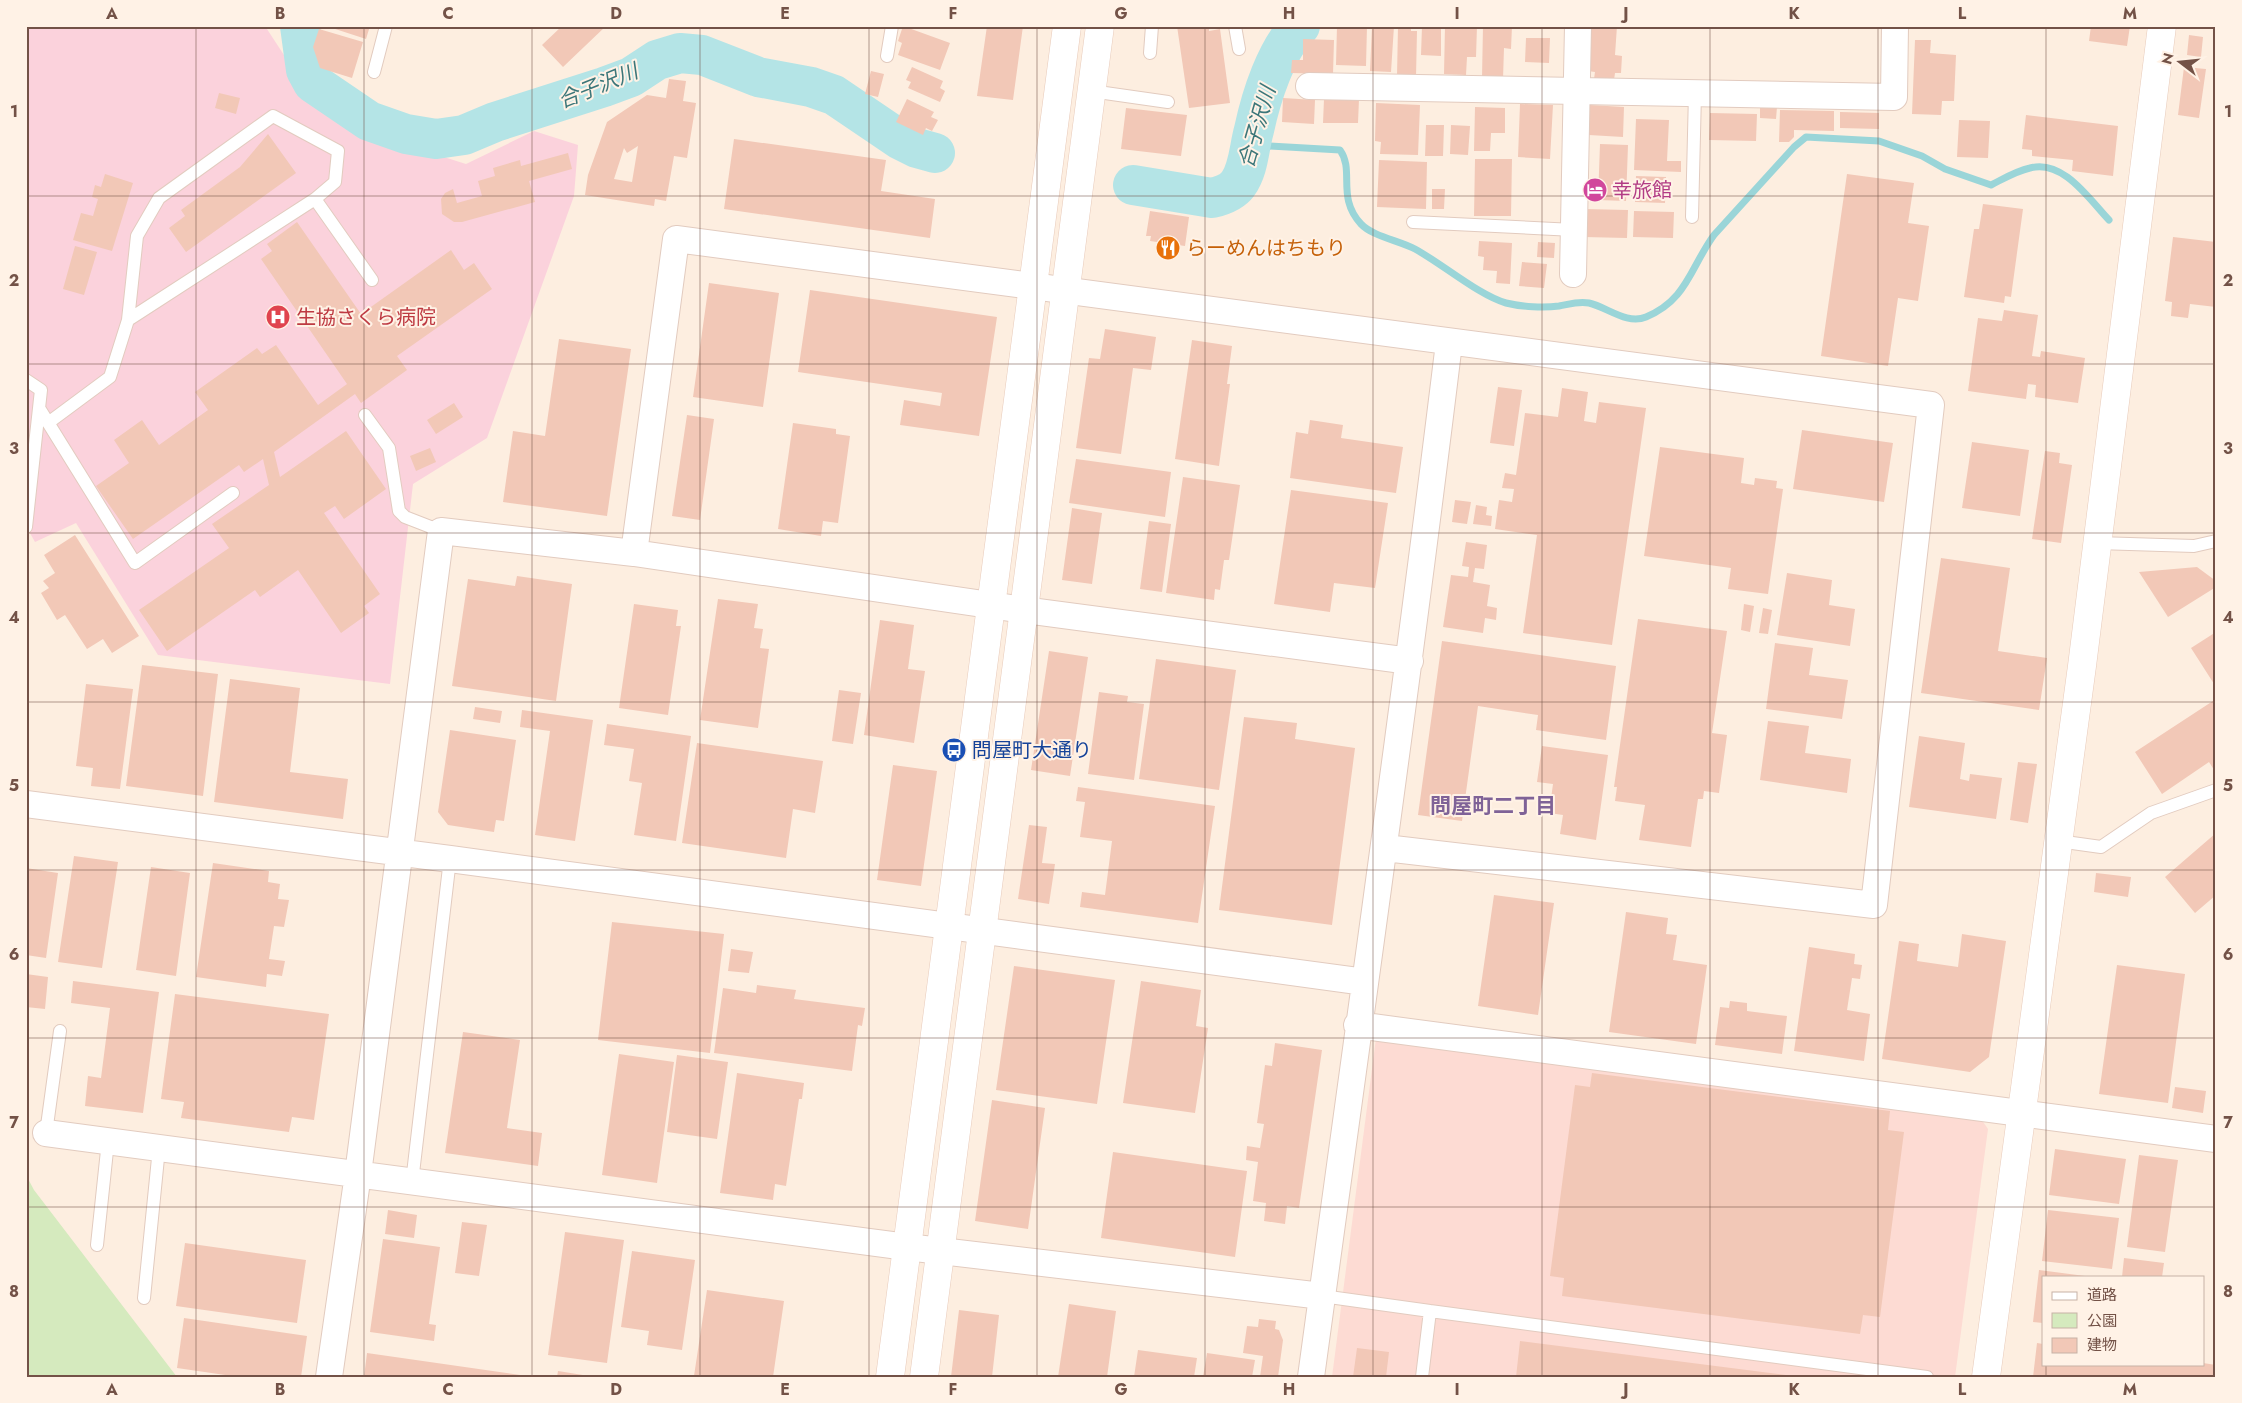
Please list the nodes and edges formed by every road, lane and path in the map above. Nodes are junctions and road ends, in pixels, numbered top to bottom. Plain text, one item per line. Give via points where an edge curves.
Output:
1 (386, 26) edge
2 (892, 26) edge
3 (1067, 26) edge
4 (1100, 26) edge
5 (1152, 26) edge
6 (1235, 26) edge
7 (1578, 26) edge
8 (1895, 26) edge
9 (2162, 26) edge
10 (1239, 49) dead end
11 (1150, 53) dead end
12 (888, 56) dead end
13 (374, 72) dead end
14 (1310, 86) dead end
15 (1577, 90) junction
16 (1091, 91) junction
17 (1695, 93) junction
18 (1168, 102) dead end
19 (315, 199) junction
20 (1692, 217) dead end
21 (1413, 222) dead end
22 (1574, 230) junction
23 (1573, 274) dead end
24 (372, 280) dead end
25 (1034, 285) junction
26 (1066, 289) junction
27 (128, 320) junction
28 (1449, 343) junction
29 (26, 380) edge
30 (39, 408) junction
31 (365, 416) dead end
32 (48, 423) junction
33 (233, 493) dead end
34 (26, 527) edge
35 (441, 531) junction
36 (2216, 541) edge
37 (2097, 543) junction
38 (634, 553) junction
39 (991, 604) junction
40 (1024, 610) junction
41 (1410, 661) junction
42 (2216, 790) edge
43 (26, 804) edge
44 (2058, 841) junction
45 (1385, 848) junction
46 (400, 852) junction
47 (450, 859) junction
48 (950, 925) junction
49 (983, 930) junction
50 (1365, 982) junction
51 (1357, 1025) junction
52 (60, 1031) dead end
53 (2020, 1112) junction
54 (46, 1133) joint
55 (2216, 1138) edge
56 (108, 1141) junction
57 (159, 1148) junction
58 (358, 1174) junction
59 (412, 1182) junction
60 (97, 1245) dead end
61 (907, 1247) junction
62 (940, 1250) junction
63 (1322, 1296) junction
64 (144, 1298) dead end
65 (1430, 1311) junction
66 (329, 1377) edge
67 (890, 1377) edge
68 (924, 1377) edge
69 (1311, 1377) edge
70 (1422, 1377) edge
71 (1927, 1377) edge
72 (1986, 1377) edge

1 - 13 lane
2 - 12 lane
3 - 25 street
4 - 16 street
5 - 11 lane
6 - 10 lane
7 - 15 street
8 - 17 street via 1894,97
9 - 37 street
14 - 15 street
15 - 17 street
15 - 22 street
16 - 18 lane
16 - 26 street
17 - 20 lane
19 - 24 lane
19 - 27 lane
19 - 27 lane via 335,182 338,152 273,116 159,198 137,236
21 - 22 lane
22 - 23 street
25 - 26 street
25 - 38 street via 676,239
25 - 39 street
26 - 28 street
26 - 40 street
27 - 32 lane via 110,377
28 - 41 street
28 - 45 street via 1931,406 1874,906
29 - 30 lane via 41,390
30 - 32 lane
30 - 34 lane
31 - 35 lane via 389,448 400,511 405,517
32 - 33 lane via 135,563
35 - 38 street
35 - 46 street
36 - 37 lane via 2194,546
37 - 44 street
38 - 39 street
39 - 40 street
39 - 48 street
40 - 41 street
40 - 49 street
41 - 45 street
42 - 44 lane via 2151,813 2101,847
43 - 46 street
44 - 53 street
45 - 50 street
46 - 47 street
46 - 58 street
47 - 48 street
47 - 59 lane
48 - 49 street
48 - 61 street
49 - 50 street
49 - 62 street
50 - 51 street
51 - 53 street
51 - 63 street
52 - 54 lane
53 - 55 street
53 - 72 street
54 - 56 street
56 - 57 street
56 - 60 lane
57 - 58 street
57 - 64 lane
58 - 59 street
58 - 66 street
59 - 61 street
61 - 62 street
61 - 67 street
62 - 63 street
62 - 68 street
63 - 65 lane
63 - 69 street
65 - 70 lane
65 - 71 lane

